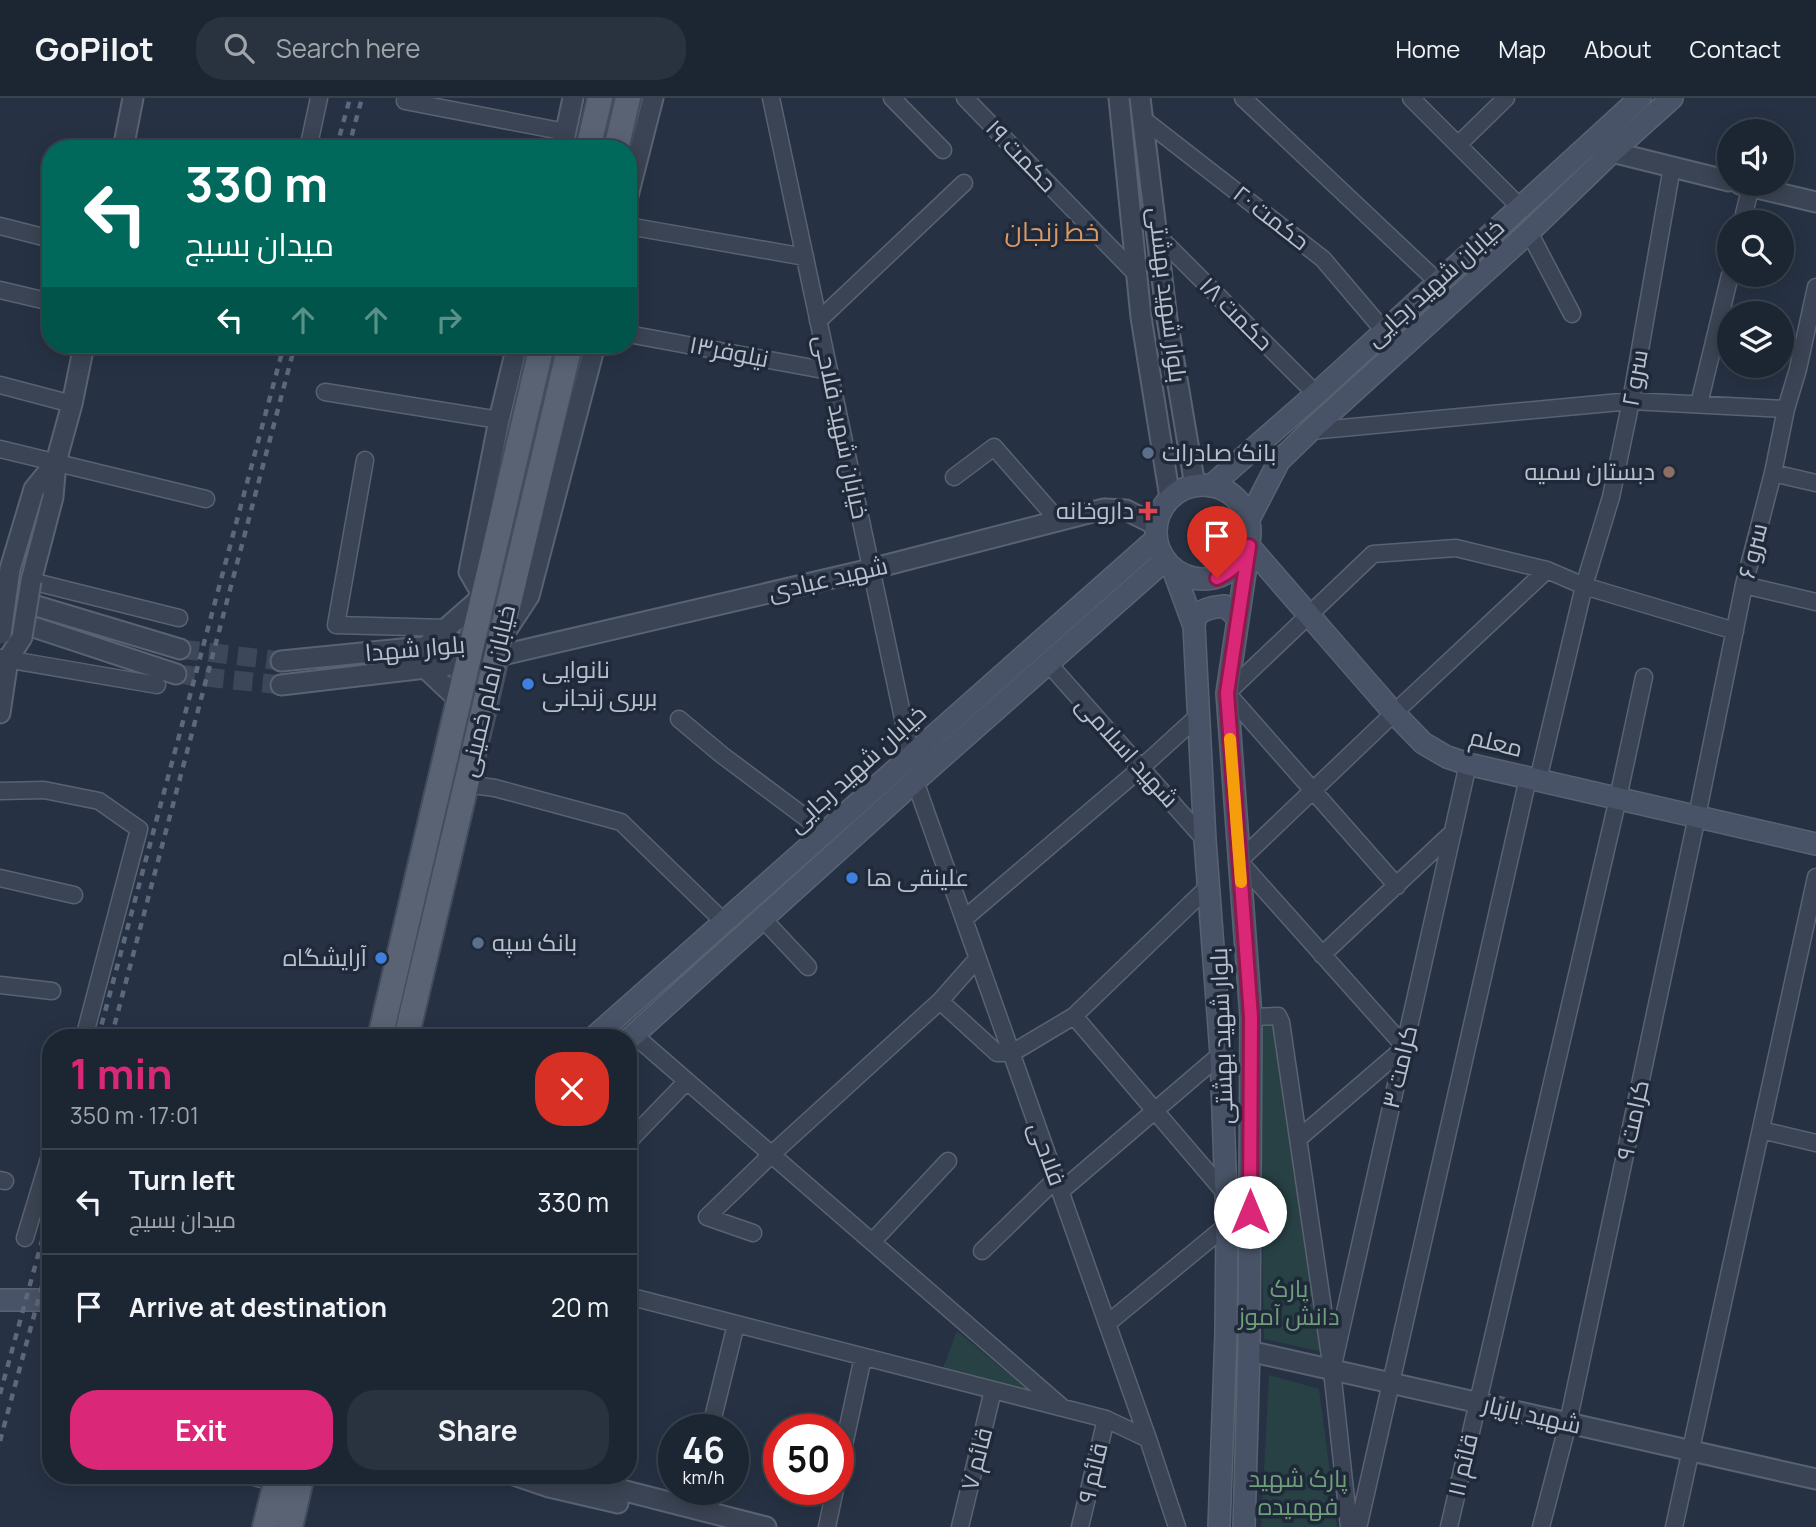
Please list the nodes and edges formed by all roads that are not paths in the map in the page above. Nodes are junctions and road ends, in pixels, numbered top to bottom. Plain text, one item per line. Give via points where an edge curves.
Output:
1 (133, 98) edge
2 (318, 98) edge
3 (573, 98) edge
4 (600, 98) edge
5 (628, 98) edge
6 (653, 98) edge
7 (771, 98) edge
8 (892, 98) edge
9 (965, 98) edge
10 (1119, 98) edge
11 (1140, 98) edge
12 (1243, 98) edge
13 (1411, 98) edge
14 (1506, 98) edge
15 (1640, 98) edge
16 (1672, 98) edge
17 (405, 101) dead end
18 (1143, 119) junction
19 (1598, 135) junction
20 (125, 140) edge
21 (310, 140) edge
22 (560, 140) edge
23 (564, 140) edge
24 (590, 140) edge
25 (618, 140) edge
26 (1458, 145) junction
27 (943, 150) dead end
28 (1612, 152) junction
29 (637, 161) edge
30 (1672, 167) junction
31 (1717, 178) edge
32 (964, 183) dead end
33 (1791, 196) edge
34 (1816, 202) edge
35 (1520, 207) junction
36 (0, 226) edge
37 (637, 228) edge
38 (1529, 232) junction
39 (1156, 234) junction
40 (42, 237) edge
41 (805, 257) junction
42 (1136, 274) junction
43 (1439, 283) junction
44 (1727, 287) edge
45 (1816, 287) edge
46 (0, 290) edge
47 (42, 301) edge
48 (1572, 314) dead end
49 (1141, 317) junction
50 (1167, 319) junction
51 (818, 321) junction
52 (1385, 332) junction
53 (637, 336) edge
54 (82, 354) edge
55 (515, 354) edge
56 (540, 354) edge
57 (568, 354) edge
58 (593, 354) edge
59 (1798, 369) junction
60 (829, 371) junction
61 (1816, 372) edge
62 (0, 385) edge
63 (324, 392) dead end
64 (1317, 394) junction
65 (1631, 401) junction
66 (72, 404) junction
67 (1699, 404) junction
68 (1786, 409) junction
69 (499, 420) junction
70 (1310, 431) junction
71 (0, 449) edge
72 (365, 460) dead end
73 (57, 462) junction
74 (1773, 473) junction
75 (954, 477) dead end
76 (1816, 483) edge
77 (1203, 486) junction
78 (1170, 498) junction
79 (206, 499) dead end
80 (1249, 519) junction
81 (1058, 520) junction
82 (1156, 532) junction
83 (1249, 546) junction
84 (1169, 565) junction
85 (5, 567) edge
86 (871, 569) junction
87 (1547, 570) junction
88 (32, 581) junction
89 (1744, 585) junction
90 (1584, 586) junction
91 (0, 595) edge
92 (483, 596) junction
93 (1816, 602) edge
94 (1310, 614) junction
95 (0, 616) edge
96 (179, 618) dead end
97 (1238, 618) junction
98 (1194, 626) junction
99 (448, 628) junction
100 (1735, 631) junction
101 (0, 634) edge
102 (425, 647) junction
103 (498, 648) junction
104 (180, 649) tunnel mouth
105 (470, 652) junction
106 (4, 659) edge
107 (281, 662) tunnel mouth
108 (1048, 663) junction
109 (424, 667) junction
110 (176, 674) tunnel mouth
111 (1644, 677) dead end
112 (157, 685) dead end
113 (281, 685) tunnel mouth
114 (1227, 693) junction
115 (459, 699) junction
116 (0, 713) edge
117 (1394, 713) junction
118 (1198, 716) junction
119 (679, 719) dead end
120 (911, 756) junction
121 (1468, 764) junction
122 (1141, 768) junction
123 (1533, 779) junction
124 (915, 781) junction
125 (466, 784) junction
126 (1312, 790) junction
127 (0, 791) edge
128 (1618, 798) junction
129 (1697, 816) junction
130 (825, 832) junction
131 (1453, 832) junction
132 (1205, 840) junction
133 (1816, 844) edge
134 (1239, 861) junction
135 (1816, 877) edge
136 (0, 878) edge
137 (1210, 885) junction
138 (1397, 886) junction
139 (74, 895) dead end
140 (763, 919) junction
141 (964, 919) junction
142 (724, 922) junction
143 (400, 952) junction
144 (1322, 955) junction
145 (978, 958) junction
146 (425, 961) junction
147 (808, 967) dead end
148 (0, 985) edge
149 (51, 991) dead end
150 (940, 1001) junction
151 (1074, 1016) junction
152 (1251, 1017) junction
153 (86, 1029) edge
154 (382, 1029) edge
155 (409, 1029) edge
156 (603, 1029) edge
157 (637, 1032) edge
158 (637, 1042) edge
159 (1405, 1046) junction
160 (1012, 1052) junction
161 (1221, 1054) junction
162 (687, 1081) junction
163 (1155, 1111) junction
164 (1761, 1129) junction
165 (637, 1133) edge
166 (1298, 1139) junction
167 (1816, 1143) edge
168 (772, 1154) junction
169 (948, 1161) dead end
170 (42, 1182) edge
171 (1059, 1185) junction
172 (1227, 1195) junction
173 (1227, 1225) junction
174 (753, 1233) dead end
175 (25, 1238) dead end
176 (872, 1242) junction
177 (982, 1251) dead end
178 (637, 1298) edge
179 (0, 1300) edge
180 (42, 1300) edge
181 (1108, 1323) junction
182 (736, 1324) junction
183 (1249, 1351) junction
184 (863, 1357) junction
185 (1332, 1370) junction
186 (1391, 1383) junction
187 (993, 1390) junction
188 (1478, 1403) junction
189 (1063, 1408) junction
190 (714, 1414) edge
191 (851, 1414) edge
192 (1106, 1419) junction
193 (1568, 1423) junction
194 (1149, 1439) junction
195 (1691, 1451) junction
196 (1816, 1479) edge
197 (276, 1484) edge
198 (300, 1484) edge
199 (570, 1484) edge
200 (589, 1484) edge
201 (658, 1494) edge
202 (709, 1505) edge
203 (832, 1505) edge
204 (1354, 1525) edge
205 (265, 1527) edge
206 (290, 1527) edge
207 (717, 1527) edge
208 (766, 1527) edge
209 (827, 1527) edge
210 (960, 1527) edge
211 (1080, 1527) edge
212 (1177, 1527) edge
213 (1219, 1527) edge
214 (1244, 1527) edge
215 (1449, 1527) edge
216 (1541, 1527) edge
217 (1674, 1527) edge

1 - 20 street
2 - 21 street
3 - 23 street
4 - 24 main road
5 - 25 main road
6 - 29 street
7 - 41 street, خیابان شهید فلاحی
8 - 27 street
9 - 42 street, حکمت ۱۹
10 - 42 street, بلوار شهید بهشتی
11 - 18 street, بلوار شهید بهشتی
12 - 43 street
13 - 26 street
14 - 26 street
15 - 19 main road, خیابان شهید رجایی
16 - 28 main road, خیابان شهید رجایی
17 - 22 street
18 - 39 street, بلوار شهید بهشتی
18 - 52 street, حکمت ۲۰ via 1323,259
19 - 28 main road
19 - 35 main road, خیابان شهید رجایی
26 - 35 street
28 - 30 street
28 - 38 main road, خیابان شهید رجایی
30 - 31 street
30 - 65 street, سرو ۲
32 - 51 street
33 - 34 street
35 - 43 main road, خیابان شهید رجایی
36 - 40 street
37 - 41 street
38 - 48 street
38 - 70 main road, خیابان شهید رجایی
39 - 50 street, بلوار شهید بهشتی
39 - 64 street, حکمت ۱۸
41 - 51 street, خیابان شهید فلاحی
42 - 49 street, بلوار شهید بهشتی
43 - 52 main road, خیابان شهید رجایی
44 - 67 street
45 - 59 street, سرو ۶
46 - 47 street
49 - 50 street
49 - 78 street, بلوار شهید بهشتی
50 - 77 street, بلوار شهید بهشتی
51 - 60 street, خیابان شهید فلاحی
52 - 64 main road, خیابان شهید رجایی
53 - 60 street, نیلوفر۱۳
54 - 66 street
55 - 69 street
56 - 92 main road, خیابان امام خمینی
57 - 103 main road, خیابان امام خمینی
58 - 103 street via 530,596
59 - 61 street
59 - 68 street, سرو ۶
60 - 86 street, خیابان شهید فلاحی
62 - 66 street
63 - 69 street
64 - 77 main road, خیابان شهید رجایی
65 - 67 street
65 - 70 street
65 - 90 street, سرو ۲ via 1611,496
66 - 73 street
67 - 68 street
68 - 74 street, سرو ۶
69 - 92 street via 468,572
70 - 80 main road, خیابان شهید رجایی via 1279,461
71 - 73 street
72 - 99 street via 336,625
73 - 79 street
73 - 85 street via 34,489
73 - 88 street
74 - 76 street
74 - 89 street, سرو ۶
75 - 81 street via 994,447
77 - 78 main road
77 - 80 main road via 1223,489
78 - 82 main road
80 - 83 main road
81 - 82 street, شهید عبادی via 1104,509 1126,510
81 - 86 street, شهید عبادی
82 - 84 main road via 1159,550
82 - 120 main road, خیابان شهید رجایی
83 - 84 main road via 1231,571 1217,578 1186,577
83 - 94 main road, معلم
83 - 97 main road, بلوار شهید بهشتی
84 - 98 main road, بلوار شهید بهشتی
84 - 108 main road, خیابان شهید رجایی
85 - 101 street, bridge
86 - 103 street, شهید عبادی
86 - 120 street, خیابان شهید فلاحی
87 - 90 street
87 - 94 street via 1456,548 1373,554
87 - 117 street
88 - 96 street
88 - 106 street, bridge via 22,637
89 - 93 street
89 - 100 street, سرو ۶
90 - 100 street
90 - 123 street, سرو ۲
91 - 104 street
92 - 99 street
92 - 105 main road, خیابان امام خمینی
94 - 114 street
94 - 117 main road, معلم
95 - 110 street
97 - 98 main road via 1225,606 1214,607 1196,615
97 - 114 main road, بلوار شهید بهشتی
98 - 118 main road, بلوار شهید بهشتی
99 - 102 street
100 - 129 street, سرو ۶
101 - 106 street
102 - 105 street, بلوار شهدا
102 - 107 street, بلوار شهدا
103 - 105 street, بلوار شهدا
103 - 125 main road, خیابان امام خمینی
105 - 109 street, بلوار شهدا
105 - 115 main road, خیابان امام خمینی
106 - 112 street
106 - 116 street
108 - 122 street, شهید اسلامی
108 - 124 main road, خیابان شهید رجایی
109 - 113 street, بلوار شهدا
109 - 115 street
111 - 128 street, قائم ۱۱
114 - 126 street
114 - 134 main road, بلوار شهید بهشتی
115 - 143 main road, خیابان امام خمینی
117 - 121 main road, معلم via 1423,743
117 - 126 street
118 - 122 street
118 - 132 main road, بلوار شهید بهشتی
119 - 130 street
120 - 130 main road, خیابان شهید رجایی
121 - 123 main road, معلم
121 - 131 street, کرامت ۳
122 - 132 street, شهید اسلامی
122 - 141 street
123 - 128 main road, معلم
123 - 186 street, سرو ۲
124 - 140 main road, خیابان شهید رجایی
124 - 141 street, فلاحی
125 - 142 street via 621,822
125 - 146 main road, خیابان امام خمینی
126 - 134 street
126 - 138 street
127 - 153 street via 44,790 99,801 139,829
128 - 129 main road, معلم
128 - 188 street, قائم ۱۱
129 - 133 main road, معلم
129 - 193 street, کرامت ۹
130 - 142 main road, خیابان شهید رجایی
131 - 138 street
131 - 159 street, کرامت ۳
132 - 137 main road, بلوار شهید بهشتی
134 - 144 street
134 - 152 main road, بلوار شهید بهشتی
135 - 164 street
136 - 139 street
137 - 151 street
137 - 161 main road, بلوار شهید بهشتی
138 - 144 street
140 - 147 street
140 - 157 main road, خیابان شهید رجایی
141 - 145 street, فلاحی
142 - 156 main road, خیابان شهید رجایی
143 - 146 main road
143 - 154 main road, خیابان امام خمینی
144 - 159 street
145 - 150 street
145 - 160 street, فلاحی
146 - 155 main road, خیابان امام خمینی
148 - 149 street
150 - 160 street via 997,1053
150 - 168 street
151 - 160 street
151 - 163 street
152 - 166 street via 1280,1018
152 - 183 main road, بلوار شهید بهشتی
158 - 162 street
159 - 166 street
159 - 185 street, کرامت ۳
160 - 171 street, فلاحی
161 - 163 street
161 - 172 main road, بلوار شهید بهشتی
162 - 165 street
162 - 168 street
163 - 171 street
163 - 172 street
164 - 167 street
164 - 195 street
166 - 185 street
168 - 174 street via 707,1217
168 - 176 street
169 - 176 street
170 - 175 street
171 - 177 street
171 - 181 street, فلاحی
172 - 173 main road, بلوار شهید بهشتی
173 - 181 street
173 - 213 main road, بلوار شهید بهشتی
176 - 189 street
178 - 182 street
179 - 180 main road
181 - 194 street, فلاحی
182 - 184 street
182 - 190 street
183 - 185 street, شهید بازیار
183 - 214 main road, بلوار شهید بهشتی
184 - 187 street
184 - 191 street
185 - 186 street, شهید بازیار
185 - 204 street
186 - 188 street, شهید بازیار
186 - 204 street, سرو ۲
187 - 189 street
187 - 210 street, قائم ۷
188 - 193 street, شهید بازیار
188 - 215 street, قائم ۱۱
189 - 192 street
192 - 194 street
192 - 211 street, قائم ۹
193 - 195 street, شهید بازیار
193 - 216 street, کرامت ۹
194 - 212 street, فلاحی
195 - 196 street, شهید بازیار
195 - 217 street
197 - 205 main road
198 - 206 main road
199 - 207 street
200 - 201 street
202 - 208 street
203 - 209 street

